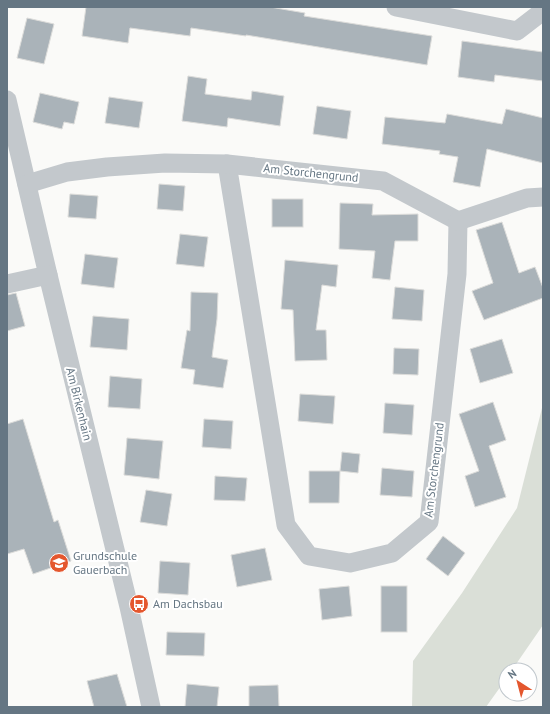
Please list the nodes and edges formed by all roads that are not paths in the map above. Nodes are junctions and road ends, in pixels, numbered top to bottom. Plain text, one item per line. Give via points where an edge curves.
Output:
1 (396, 7) edge
2 (543, 11) edge
3 (7, 100) edge
4 (227, 164) junction
5 (27, 184) junction
6 (543, 197) edge
7 (458, 221) junction
8 (48, 275) junction
9 (7, 284) edge
10 (152, 707) edge

1 - 2 street via 517,31
3 - 5 street, Am Birkenhain
4 - 5 street, Am Storchengrund via 165,163 107,167 67,172
4 - 7 street, Am Storchengrund via 383,181
4 - 7 street, Am Storchengrund via 286,525 309,556 350,563 392,553 429,522 457,274
5 - 8 street, Am Birkenhain
6 - 7 street via 527,198
8 - 9 street
8 - 10 street, Am Birkenhain

